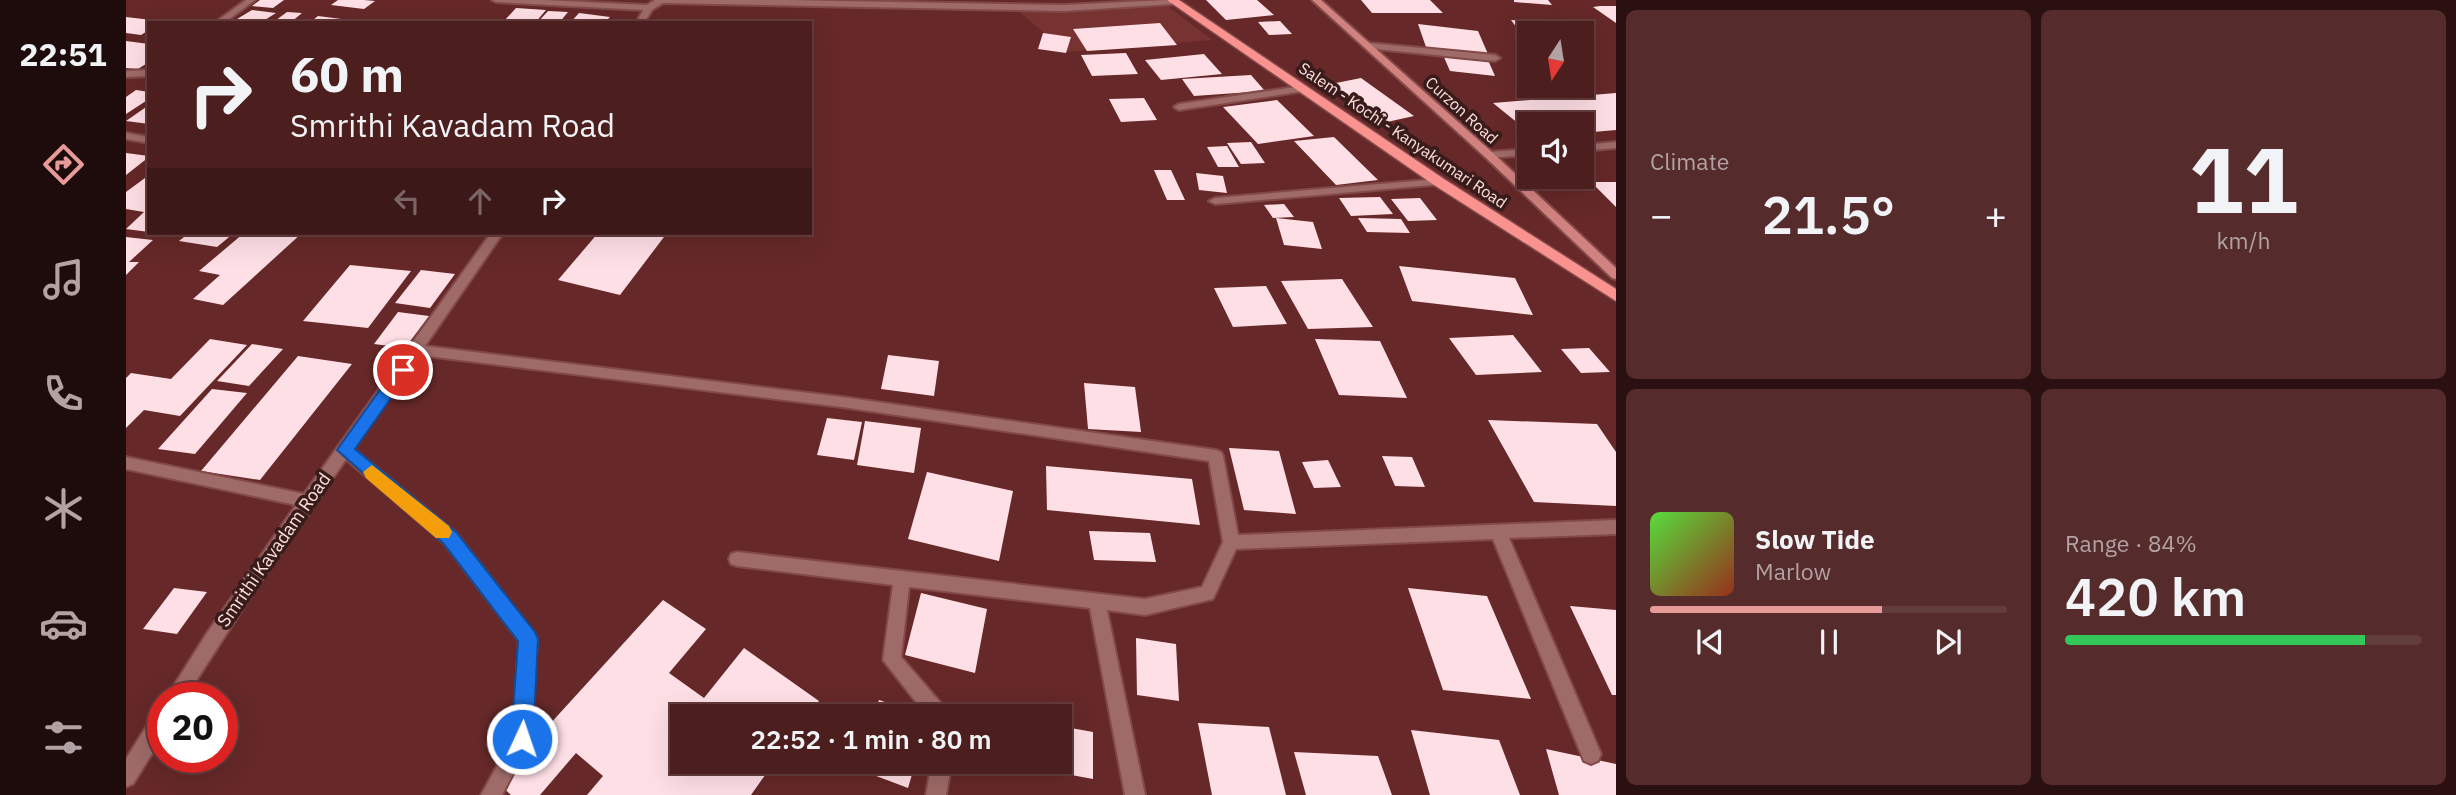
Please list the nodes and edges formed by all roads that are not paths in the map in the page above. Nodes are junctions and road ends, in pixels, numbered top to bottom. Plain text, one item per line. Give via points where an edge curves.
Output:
1 (251, 0) edge
2 (496, 0) edge
3 (661, 0) edge
4 (1316, 0) edge
5 (1173, 1) edge
6 (649, 8) junction
7 (221, 21) edge
8 (641, 21) edge
9 (1369, 47) junction
10 (1494, 58) dead end
11 (126, 74) edge
12 (147, 74) edge
13 (1302, 89) junction
14 (1179, 107) dead end
15 (126, 136) edge
16 (147, 140) edge
17 (1616, 145) edge
18 (1594, 147) edge
19 (1517, 153) edge
20 (1489, 155) junction
21 (1439, 182) junction
22 (1215, 201) dead end
23 (496, 235) edge
24 (1616, 275) edge
25 (1616, 296) edge
26 (417, 350) junction
27 (345, 450) junction
28 (126, 464) edge
29 (307, 502) junction
30 (1616, 527) edge
31 (1498, 531) junction
32 (1231, 542) junction
33 (737, 559) dead end
34 (902, 579) junction
35 (1097, 602) junction
36 (185, 682) edge
37 (929, 704) edge
38 (147, 744) edge
39 (1591, 754) dead end
40 (940, 774) edge
41 (126, 777) edge
42 (491, 795) edge
43 (936, 795) edge
44 (1135, 795) edge

1 - 7 street
2 - 6 street
3 - 5 street via 1064,8
3 - 6 street
4 - 9 main road, Curzon Road
5 - 13 main road, Salem - Kochi - Kanyakumari Road
6 - 8 street
9 - 10 street
9 - 20 main road, Curzon Road
11 - 12 street
13 - 14 street
13 - 21 main road, Salem - Kochi - Kanyakumari Road
15 - 16 street
17 - 18 street
19 - 20 street
20 - 24 main road, Curzon Road
21 - 22 street
21 - 25 main road, Salem - Kochi - Kanyakumari Road
23 - 26 street, Smrithi Kavadam Road
26 - 27 street, Smrithi Kavadam Road
26 - 32 street via 842,402 1216,456
27 - 29 street, Smrithi Kavadam Road
27 - 42 street via 450,538 528,639 522,739
28 - 29 street
29 - 36 street, Smrithi Kavadam Road
30 - 31 street
31 - 32 street
31 - 39 street
32 - 35 street via 1207,594 1145,607
33 - 34 street
34 - 35 street
34 - 37 street via 892,660
35 - 44 street
38 - 41 street
40 - 43 street

